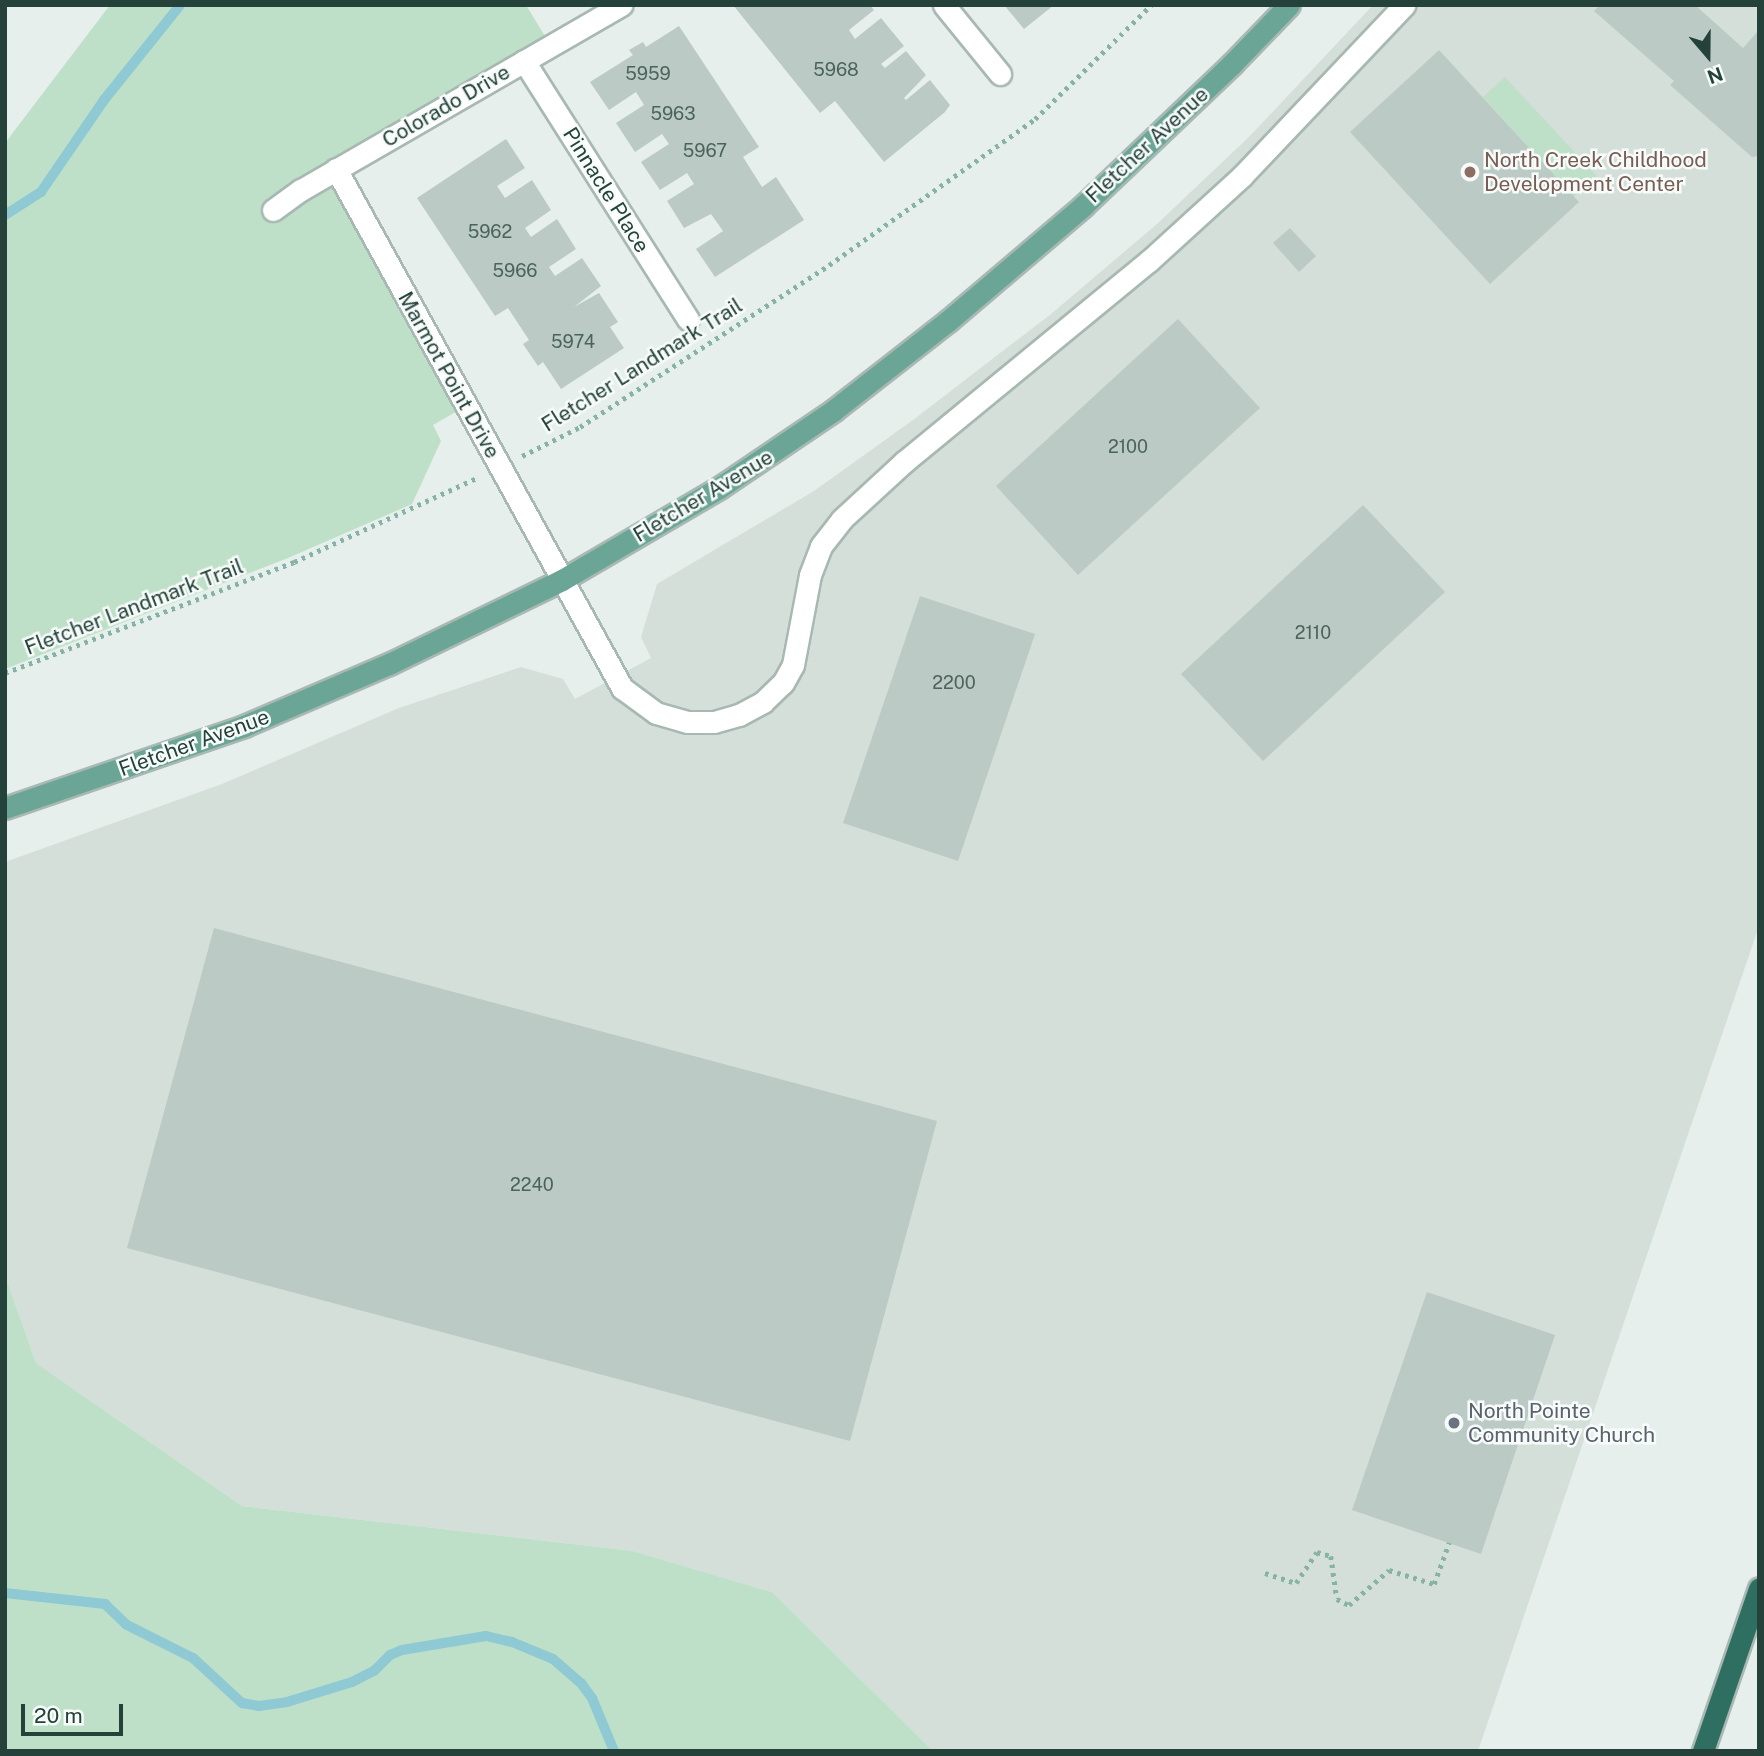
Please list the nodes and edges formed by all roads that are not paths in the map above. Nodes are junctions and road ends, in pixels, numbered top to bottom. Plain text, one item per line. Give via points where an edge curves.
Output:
1 (621, 5) edge
2 (944, 5) edge
3 (1289, 5) edge
4 (1404, 5) edge
5 (524, 61) junction
6 (1000, 74) dead end
7 (336, 169) junction
8 (273, 210) dead end
9 (688, 319) dead end
10 (562, 580) junction
11 (5, 808) edge
12 (1759, 1588) edge
13 (1703, 1751) edge

1 - 5 lane, Colorado Drive
2 - 6 lane
3 - 10 main road, Fletcher Avenue via 1083,206 880,376 740,474
4 - 10 lane, Marmot Point Drive via 1214,202 842,519 821,546 810,575 793,665 783,683 763,702 713,722 688,722 656,713 636,701 616,679
5 - 7 lane, Colorado Drive
5 - 9 lane, Pinnacle Place
7 - 8 lane, Colorado Drive
7 - 10 lane, Marmot Point Drive
10 - 11 main road, Fletcher Avenue via 288,709
12 - 13 highway

